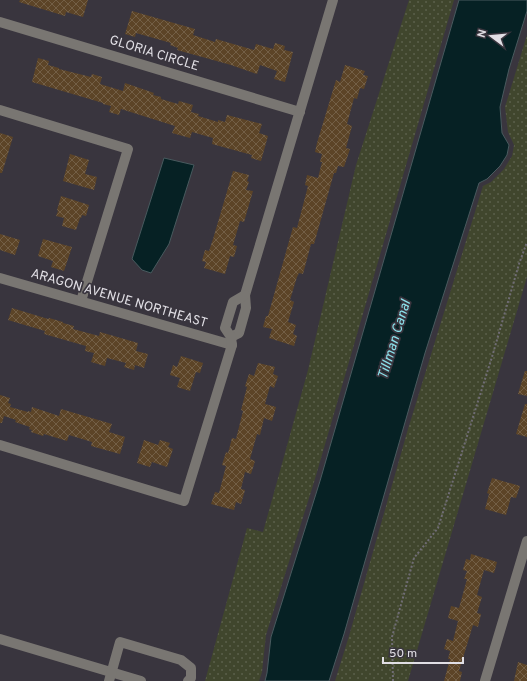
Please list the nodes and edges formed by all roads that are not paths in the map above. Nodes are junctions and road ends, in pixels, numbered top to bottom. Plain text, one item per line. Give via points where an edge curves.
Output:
1 (333, 0) edge
2 (0, 22) edge
3 (0, 110) edge
4 (300, 112) junction
5 (0, 278) edge
6 (245, 295) junction
7 (81, 301) junction
8 (231, 341) junction
9 (0, 445) edge
10 (527, 541) edge
11 (0, 640) edge
12 (110, 677) edge
13 (141, 681) edge
14 (188, 681) edge
15 (485, 681) edge

1 - 4 street
2 - 4 street, GLORIA CIRCLE
3 - 7 street via 128,149
4 - 6 street
5 - 7 street, ARAGON AVENUE NORTHEAST
6 - 8 street via 246,308 239,333
6 - 8 street via 233,302 225,328
7 - 8 street, ARAGON AVENUE NORTHEAST
8 - 9 street via 184,500
10 - 15 street
11 - 12 street
12 - 13 street
12 - 14 street via 120,642 181,660 191,668 191,678

